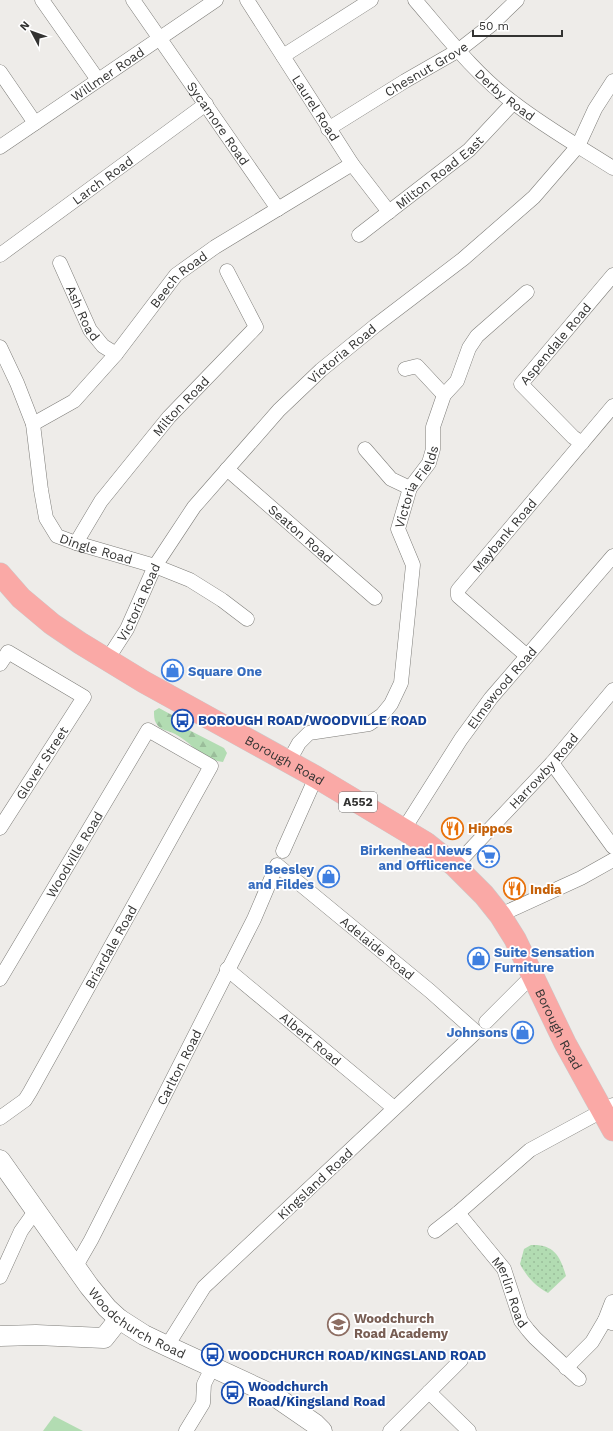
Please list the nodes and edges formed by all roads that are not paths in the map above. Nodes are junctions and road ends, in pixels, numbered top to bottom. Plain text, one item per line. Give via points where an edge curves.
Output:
1 (42, 0) edge
2 (134, 0) edge
3 (216, 0) edge
4 (247, 0) edge
5 (371, 0) edge
6 (415, 0) edge
7 (517, 0) edge
8 (160, 38) junction
9 (459, 50) junction
10 (283, 56) junction
11 (0, 72) edge
12 (98, 80) junction
13 (613, 81) edge
14 (513, 103) junction
15 (206, 104) junction
16 (35, 123) junction
17 (328, 129) junction
18 (578, 146) junction
19 (0, 147) edge
20 (352, 164) junction
21 (613, 168) edge
22 (278, 209) junction
23 (389, 212) junction
24 (359, 236) dead end
25 (0, 255) edge
26 (60, 263) dead end
27 (227, 271) dead end
28 (613, 275) edge
29 (527, 292) dead end
30 (0, 347) edge
31 (116, 354) junction
32 (405, 369) dead end
33 (444, 395) junction
34 (613, 406) edge
35 (33, 424) junction
36 (582, 443) junction
37 (365, 449) dead end
38 (227, 469) junction
39 (410, 488) junction
40 (76, 543) junction
41 (613, 556) edge
42 (155, 566) junction
43 (0, 574) edge
44 (376, 598) dead end
45 (247, 619) dead end
46 (528, 656) junction
47 (107, 660) junction
48 (0, 664) edge
49 (613, 690) edge
50 (289, 761) junction
51 (552, 763) junction
52 (211, 766) joint
53 (316, 777) junction
54 (0, 828) edge
55 (404, 829) junction
56 (613, 847) edge
57 (283, 851) dead end
58 (613, 860) edge
59 (277, 865) joint
60 (455, 866) junction
61 (500, 914) junction
62 (227, 969) junction
63 (532, 976) junction
64 (0, 979) edge
65 (486, 1022) dead end
66 (476, 1032) joint
67 (394, 1108) junction
68 (607, 1108) edge
69 (0, 1118) edge
70 (613, 1130) edge
71 (0, 1160) edge
72 (36, 1210) junction
73 (458, 1213) junction
74 (435, 1231) dead end
75 (76, 1266) junction
76 (0, 1277) edge
77 (612, 1302) edge
78 (119, 1319) junction
79 (609, 1322) edge
80 (0, 1336) edge
81 (167, 1346) junction
82 (461, 1360) dead end
83 (212, 1368) junction
84 (566, 1368) junction
85 (579, 1379) dead end
86 (429, 1392) junction
87 (186, 1431) edge
88 (322, 1431) edge
89 (390, 1431) edge
90 (469, 1431) edge

1 - 12 street
2 - 8 street, Sycamore Road
3 - 8 street, Willmer Road
4 - 10 street, Laurel Road
5 - 10 street
6 - 9 street, Derby Road
7 - 9 street, Chesnut Grove
8 - 12 street, Willmer Road
8 - 15 street, Sycamore Road
9 - 14 street, Derby Road
9 - 17 street, Chesnut Grove
10 - 17 street, Laurel Road
11 - 16 street
12 - 16 street, Willmer Road
13 - 18 street, Victoria Road via 595,109
14 - 18 street, Derby Road
14 - 23 street, Milton Road East via 469,150
15 - 22 street, Sycamore Road
15 - 25 street, Larch Road
16 - 19 street, Willmer Road
17 - 20 street, Laurel Road
18 - 21 street, Derby Road
18 - 38 street, Victoria Road via 528,202 462,259 320,370 279,410
20 - 22 street, Beech Road
20 - 23 street, Laurel Road
22 - 31 street, Beech Road via 214,247 176,275
23 - 24 street, Milton Road East
26 - 31 street, Ash Road via 90,330 103,346
27 - 40 street, Milton Road via 256,327 169,417 101,501
28 - 36 street, Aspendale Road via 521,384
29 - 33 street, Victoria Fields via 477,336 469,348 457,381
30 - 35 street, Dingle Road
31 - 35 street, Beech Road via 74,401
32 - 33 street via 417,366
33 - 39 street, Victoria Fields via 434,427 433,449 429,462
34 - 36 street, Maybank Road
35 - 40 street, Dingle Road via 46,518 57,536
36 - 46 street, Maybank Road via 458,590 458,596
37 - 39 street via 391,479
38 - 42 street, Victoria Road via 194,507
38 - 44 street, Seaton Road
39 - 50 street, Victoria Fields via 398,528 413,565 401,683 391,704 382,715 369,724 310,733 299,743
40 - 42 street, Dingle Road
41 - 46 street, Elmswood Road
42 - 45 street, Dingle Road via 190,580
42 - 47 street, Victoria Road via 127,628
43 - 47 highway, Borough Road / A552 via 21,598 52,624
46 - 55 street, Elmswood Road via 491,698 461,739
47 - 50 highway, Borough Road / A552
48 - 54 street, Glover Street via 8,652 84,697
49 - 51 street, Harrowby Road
50 - 53 highway, Borough Road / A552
51 - 56 street
51 - 60 street, Harrowby Road
52 - 64 street, Woodville Road via 148,730
52 - 69 street, Briardale Road via 30,1092 25,1100
53 - 55 highway, Borough Road / A552
53 - 57 street
55 - 60 highway, Borough Road / A552
58 - 61 street via 581,878
59 - 62 street, Carlton Road via 254,919
59 - 66 street, Adelaide Road
60 - 61 highway, Borough Road / A552
61 - 63 highway, Borough Road / A552
62 - 67 street, Albert Road
62 - 75 street, Carlton Road
63 - 65 street
63 - 68 highway, Borough Road / A552 via 565,1043
66 - 67 street, Kingsland Road
67 - 81 street, Kingsland Road via 204,1288
68 - 70 highway, Borough Road / A552
68 - 73 street via 530,1150
71 - 72 street, Woodchurch Road
72 - 75 street, Woodchurch Road
72 - 76 street via 21,1231
73 - 74 street
73 - 84 street, Merlin Road via 504,1270 522,1321 528,1330
75 - 78 street, Woodchurch Road via 107,1308
77 - 79 street
78 - 80 street via 104,1338
78 - 81 street, Woodchurch Road
79 - 84 street
81 - 83 street, Woodchurch Road
82 - 86 street
83 - 87 street via 204,1384 203,1402
83 - 88 street, Woodchurch Road via 274,1395
84 - 85 street, Merlin Road
86 - 89 street
86 - 90 street

